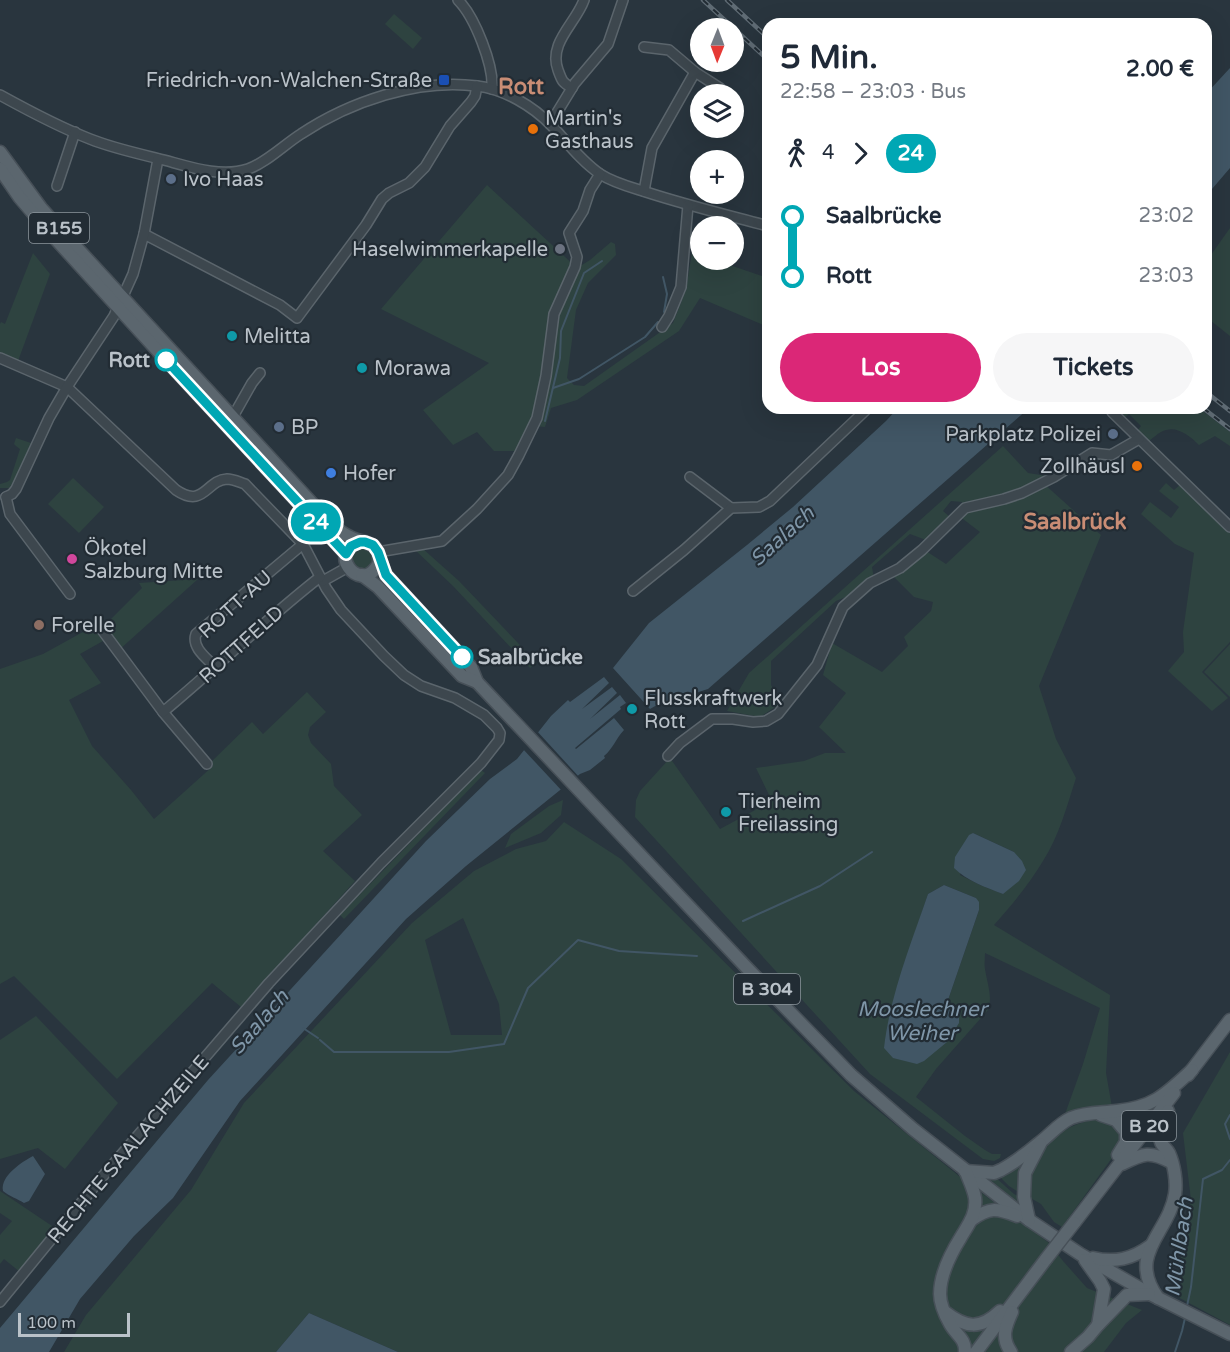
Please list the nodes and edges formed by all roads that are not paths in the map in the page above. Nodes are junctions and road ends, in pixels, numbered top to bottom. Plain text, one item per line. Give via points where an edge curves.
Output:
1 (458, 0) edge
2 (584, 0) edge
3 (623, 0) edge
4 (644, 47) dead end
5 (690, 68) edge
6 (695, 72) joint
7 (714, 84) edge
8 (477, 86) junction
9 (572, 88) junction
10 (492, 89) junction
11 (0, 95) edge
12 (550, 124) junction
13 (75, 132) junction
14 (0, 152) edge
15 (158, 159) junction
16 (0, 169) edge
17 (600, 174) junction
18 (57, 186) dead end
19 (644, 191) junction
20 (686, 205) junction
21 (762, 224) edge
22 (144, 234) junction
23 (120, 302) junction
24 (662, 327) dead end
25 (0, 358) edge
26 (260, 373) dead end
27 (67, 387) junction
28 (862, 414) edge
29 (1114, 414) edge
30 (231, 416) junction
31 (1139, 439) junction
32 (690, 477) dead end
33 (3, 496) edge
34 (731, 508) junction
35 (1230, 527) edge
36 (360, 542) junction
37 (303, 544) junction
38 (346, 554) junction
39 (379, 555) junction
40 (348, 567) junction
41 (362, 575) junction
42 (321, 579) junction
43 (633, 591) dead end
44 (70, 594) dead end
45 (102, 630) dead end
46 (216, 668) junction
47 (477, 682) junction
48 (164, 712) junction
49 (668, 756) dead end
50 (207, 764) dead end
51 (1230, 1020) edge
52 (1180, 1086) junction
53 (1089, 1113) junction
54 (1041, 1142) junction
55 (1172, 1162) junction
56 (1118, 1166) junction
57 (966, 1171) junction
58 (1095, 1195) junction
59 (972, 1220) junction
60 (1029, 1220) junction
61 (1150, 1246) junction
62 (1080, 1254) junction
63 (1023, 1290) junction
64 (1155, 1296) junction
65 (0, 1302) edge
66 (943, 1311) junction
67 (1098, 1324) junction
68 (1230, 1334) edge
69 (965, 1352) edge
70 (976, 1352) edge
71 (1011, 1352) edge
72 (1071, 1352) edge

1 - 10 street via 466,8 484,49 493,77
2 - 9 street via 556,48 555,64 562,83
3 - 9 street via 608,44
4 - 5 street via 669,50
6 - 7 street
6 - 19 street via 652,148
8 - 10 street
8 - 15 street via 400,90 343,110 250,169 201,170
8 - 22 street via 475,96 450,126 425,167 409,183 382,199 297,318 280,305
9 - 12 street
10 - 12 street via 519,100
11 - 13 street
12 - 17 street
13 - 15 street
13 - 18 street
14 - 23 main road, B155
15 - 22 street
16 - 23 main road, B155 via 43,225
17 - 19 street
17 - 39 street via 569,232 575,267 554,314 537,418 513,465 500,485 442,541
19 - 20 street
20 - 21 street
20 - 24 street via 681,287
22 - 23 street
23 - 27 street
23 - 30 main road, B155
23 - 38 main road, B155
25 - 27 street
26 - 30 street
27 - 33 street via 16,489 12,495
27 - 37 street, RECHTE SAALACHZEILE via 185,496 196,496 219,481 236,480 245,484
28 - 34 street via 770,501 759,507
29 - 31 street
30 - 36 main road, B155 via 331,524
31 - 35 street
31 - 49 street via 1111,455 1092,453 1022,493 965,508 900,568 870,583 843,607 817,664 778,714 753,722 712,719
32 - 34 street
33 - 44 street via 10,514
34 - 43 street
36 - 38 main road
36 - 39 main road via 369,543
37 - 42 street, RECHTE SAALACHZEILE
37 - 46 street, ROTT-AU via 196,634 196,646
38 - 40 main road
39 - 41 main road via 373,572
39 - 47 main road via 386,575 471,667
40 - 41 main road
40 - 42 street, ROTTFELD
41 - 47 main road via 378,586 462,676
42 - 46 street, ROTTFELD via 286,604
42 - 65 street, RECHTE SAALACHZEILE via 341,610 404,675 484,715 497,728 499,740 481,764 269,982
45 - 48 street
46 - 48 street, ROTTFELD
47 - 57 main road, B 304 via 851,1075
48 - 50 street
51 - 52 main road
52 - 53 main road via 1140,1107
52 - 55 main road via 1159,1130 1161,1143
52 - 56 main road, B 20
53 - 54 main road via 1066,1121
53 - 58 main road via 1116,1120 1127,1135
54 - 57 main road via 997,1172
54 - 60 main road via 1025,1173 1024,1197
55 - 56 main road via 1146,1154
55 - 61 main road via 1175,1194
56 - 58 main road, B 20
57 - 59 main road via 975,1197
57 - 60 main road, B 304
58 - 63 main road, B 20, bridge
59 - 60 main road via 982,1212 998,1209
59 - 66 main road via 950,1257 942,1280
60 - 62 main road, B 304
61 - 62 main road via 1119,1261
61 - 64 main road via 1147,1269
62 - 64 main road, B 304
62 - 67 main road via 1104,1289
63 - 66 main road via 991,1320 975,1325 963,1324
63 - 70 main road, B 20
63 - 71 main road via 1004,1336
64 - 67 main road via 1127,1295
64 - 68 main road
66 - 69 main road via 963,1339
67 - 72 main road

